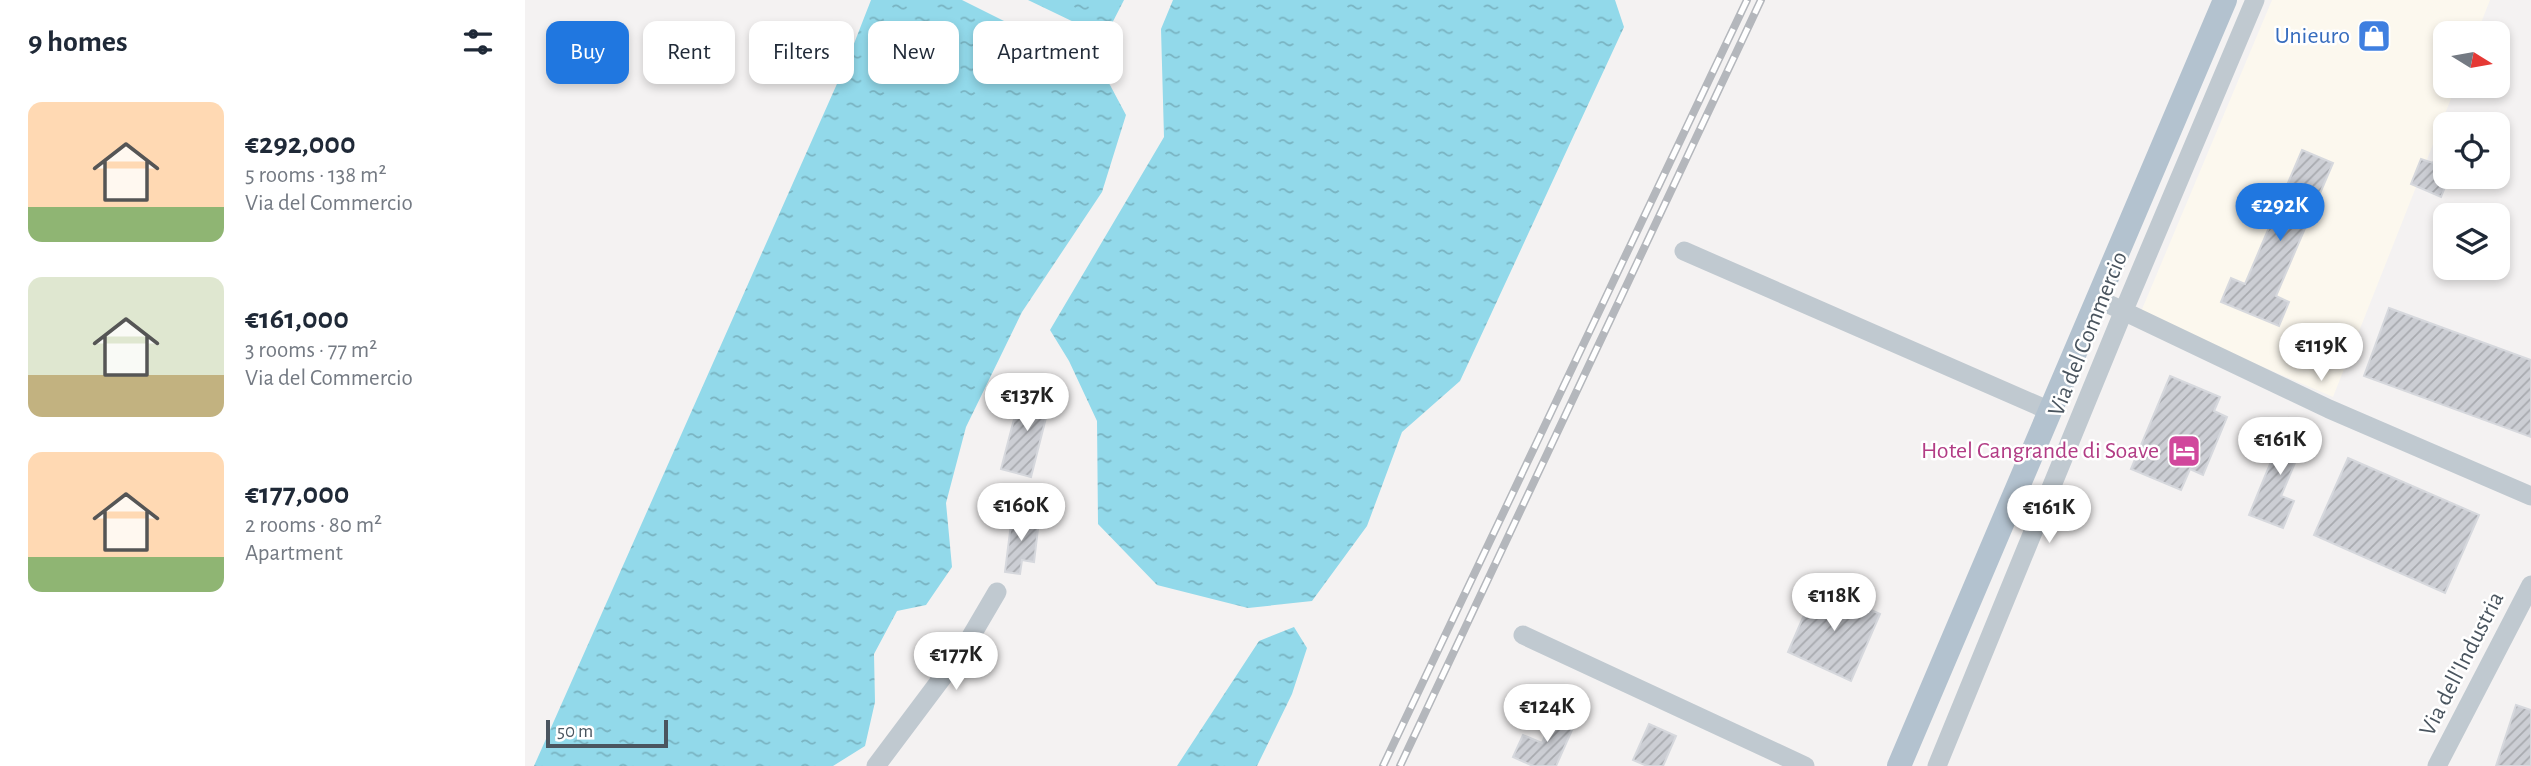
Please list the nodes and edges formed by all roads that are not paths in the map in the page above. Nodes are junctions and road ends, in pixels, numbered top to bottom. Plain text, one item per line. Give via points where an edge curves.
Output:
1 (2225, 0) edge
2 (2255, 0) edge
3 (1684, 251) dead end
4 (2098, 299) junction
5 (2124, 310) junction
6 (2050, 411) junction
7 (2531, 496) edge
8 (2531, 585) edge
9 (997, 592) dead end
10 (1523, 635) dead end
11 (876, 766) edge
12 (1805, 766) edge
13 (1899, 766) edge
14 (1937, 766) edge
15 (2437, 766) edge

1 - 4 main road
2 - 5 street, Via del Commercio
3 - 6 street
4 - 5 street
4 - 6 main road
5 - 7 street via 2329,409
5 - 14 street, Via del Commercio
6 - 13 main road
8 - 15 street, Via dell'Industria
9 - 11 street via 963,650
10 - 12 street

